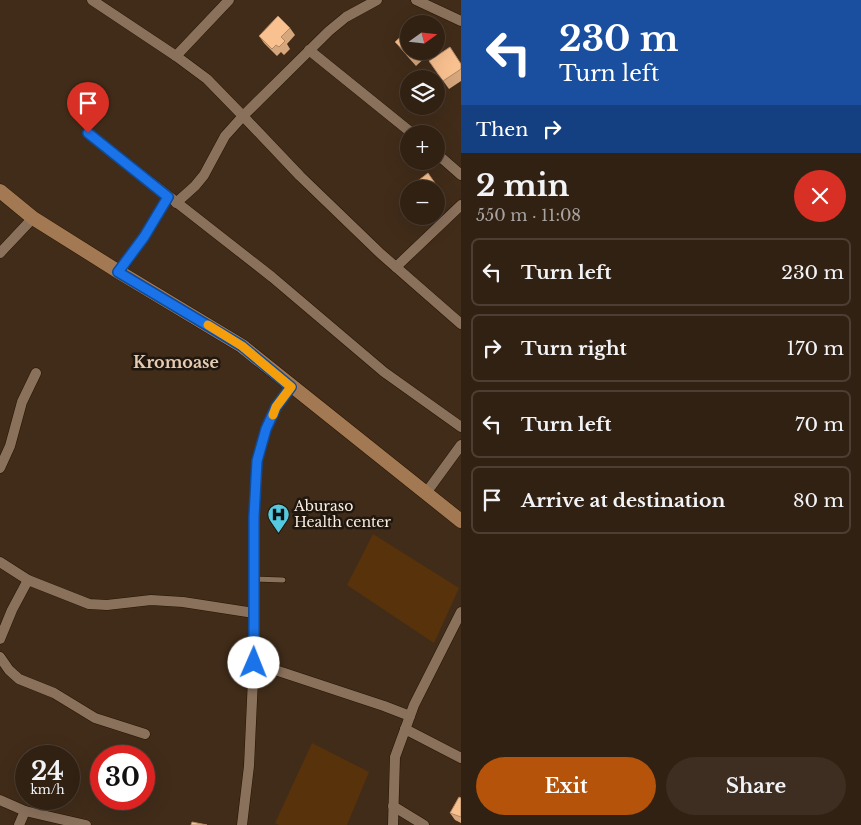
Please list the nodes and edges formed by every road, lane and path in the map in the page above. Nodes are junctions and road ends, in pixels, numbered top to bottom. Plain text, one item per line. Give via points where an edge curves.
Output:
1 (92, 0) edge
2 (229, 0) edge
3 (377, 0) edge
4 (416, 0) edge
5 (461, 21) edge
6 (309, 50) junction
7 (176, 56) junction
8 (243, 116) junction
9 (402, 125) edge
10 (88, 133) dead end
11 (445, 161) edge
12 (461, 175) edge
13 (0, 191) edge
14 (172, 200) junction
15 (461, 205) edge
16 (33, 218) junction
17 (0, 253) edge
18 (396, 266) junction
19 (118, 272) junction
20 (461, 324) edge
21 (36, 373) dead end
22 (291, 387) junction
23 (461, 428) edge
24 (461, 445) edge
25 (0, 468) edge
26 (426, 493) junction
27 (461, 521) edge
28 (0, 562) edge
29 (254, 579) junction
30 (28, 580) junction
31 (283, 580) dead end
32 (461, 612) edge
33 (254, 613) junction
34 (0, 639) edge
35 (0, 657) edge
36 (254, 663) junction
37 (410, 716) junction
38 (405, 729) junction
39 (145, 734) dead end
40 (461, 758) edge
41 (0, 800) edge
42 (15, 806) edge
43 (393, 806) junction
44 (25, 810) joint
45 (19, 825) edge
46 (86, 825) edge
47 (242, 825) edge
48 (393, 825) edge
49 (424, 825) edge

1 - 7 street
2 - 7 street
3 - 6 street via 346,17
4 - 5 street
6 - 8 street
6 - 9 street
7 - 8 street via 207,79
8 - 14 street via 224,136 195,186
8 - 18 street via 300,176
10 - 14 street
11 - 12 street
13 - 16 street
14 - 19 street
14 - 23 street via 272,276 384,372
15 - 18 street
16 - 17 street
16 - 19 street
18 - 20 street
19 - 22 street via 242,346
21 - 25 street via 22,402 10,446
22 - 26 street
22 - 29 street via 276,407 257,461
24 - 26 street
26 - 27 street
28 - 30 street
29 - 31 lane
29 - 33 street
30 - 33 street via 89,604 151,600
30 - 34 street
32 - 37 street
33 - 36 street
35 - 39 street via 19,679 54,693 95,718
36 - 37 street
36 - 47 street via 249,766
37 - 38 street
38 - 40 street
38 - 43 street via 395,757
41 - 42 street
43 - 48 street
43 - 49 street
44 - 45 street
44 - 46 street

